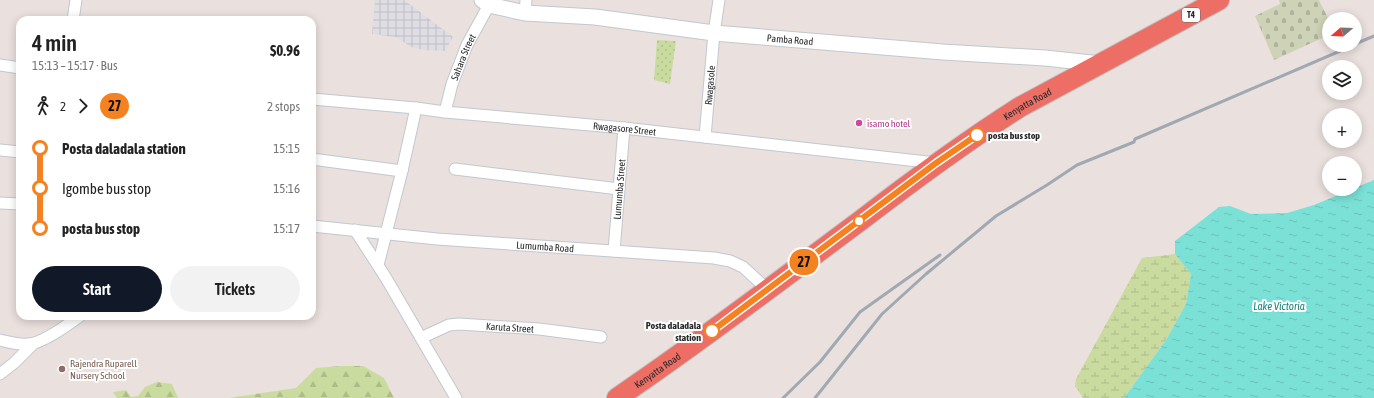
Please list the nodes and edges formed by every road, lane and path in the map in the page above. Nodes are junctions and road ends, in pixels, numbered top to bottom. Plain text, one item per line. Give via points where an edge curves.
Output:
1 (76, 0) edge
2 (719, 0) edge
3 (1219, 0) edge
4 (485, 2) edge
5 (526, 6) edge
6 (74, 16) edge
7 (714, 33) junction
8 (1101, 64) junction
9 (0, 65) edge
10 (16, 67) edge
11 (316, 99) edge
12 (416, 108) junction
13 (445, 112) junction
14 (624, 128) junction
15 (705, 137) junction
16 (0, 150) edge
17 (16, 152) edge
18 (316, 160) edge
19 (936, 163) junction
20 (455, 169) dead end
21 (402, 171) junction
22 (619, 189) junction
23 (0, 203) edge
24 (16, 204) edge
25 (316, 226) edge
26 (355, 230) junction
27 (386, 233) junction
28 (614, 251) junction
29 (378, 265) junction
30 (768, 290) junction
31 (74, 320) edge
32 (601, 337) dead end
33 (421, 338) junction
34 (0, 340) edge
35 (33, 344) junction
36 (0, 374) edge
37 (456, 398) edge
38 (617, 398) edge

1 - 6 street
2 - 7 street, Rwagasole
3 - 8 highway, Kenyatta Road / T4
4 - 5 main road, Pamba Road
4 - 13 street, Sahara Street via 452,84
5 - 7 main road, Pamba Road
7 - 8 main road, Pamba Road
7 - 15 street, Rwagasole
8 - 19 highway, Kenyatta Road / T4 via 1020,107
9 - 10 street
11 - 12 street, Rwagasore Street
12 - 13 street, Rwagasore Street
12 - 21 street
13 - 14 street, Rwagasore Street
14 - 15 street, Rwagasore Street
14 - 22 street, Lumumba Street
15 - 19 street, Rwagasore Street
16 - 17 street
18 - 21 street
19 - 30 highway, Kenyatta Road / T4
20 - 22 street
21 - 27 street
22 - 28 street, Lumumba Street
23 - 24 street
25 - 26 street, Lumumba Road
26 - 27 street, Lumumba Road
26 - 29 street
27 - 28 street, Lumumba Road
27 - 29 street
28 - 30 street, Lumumba Road via 730,261 743,267
29 - 33 street
30 - 38 highway, Kenyatta Road / T4
31 - 35 street
32 - 33 street, Karuta Street via 539,329 459,324
33 - 37 street
34 - 35 street
35 - 36 street

